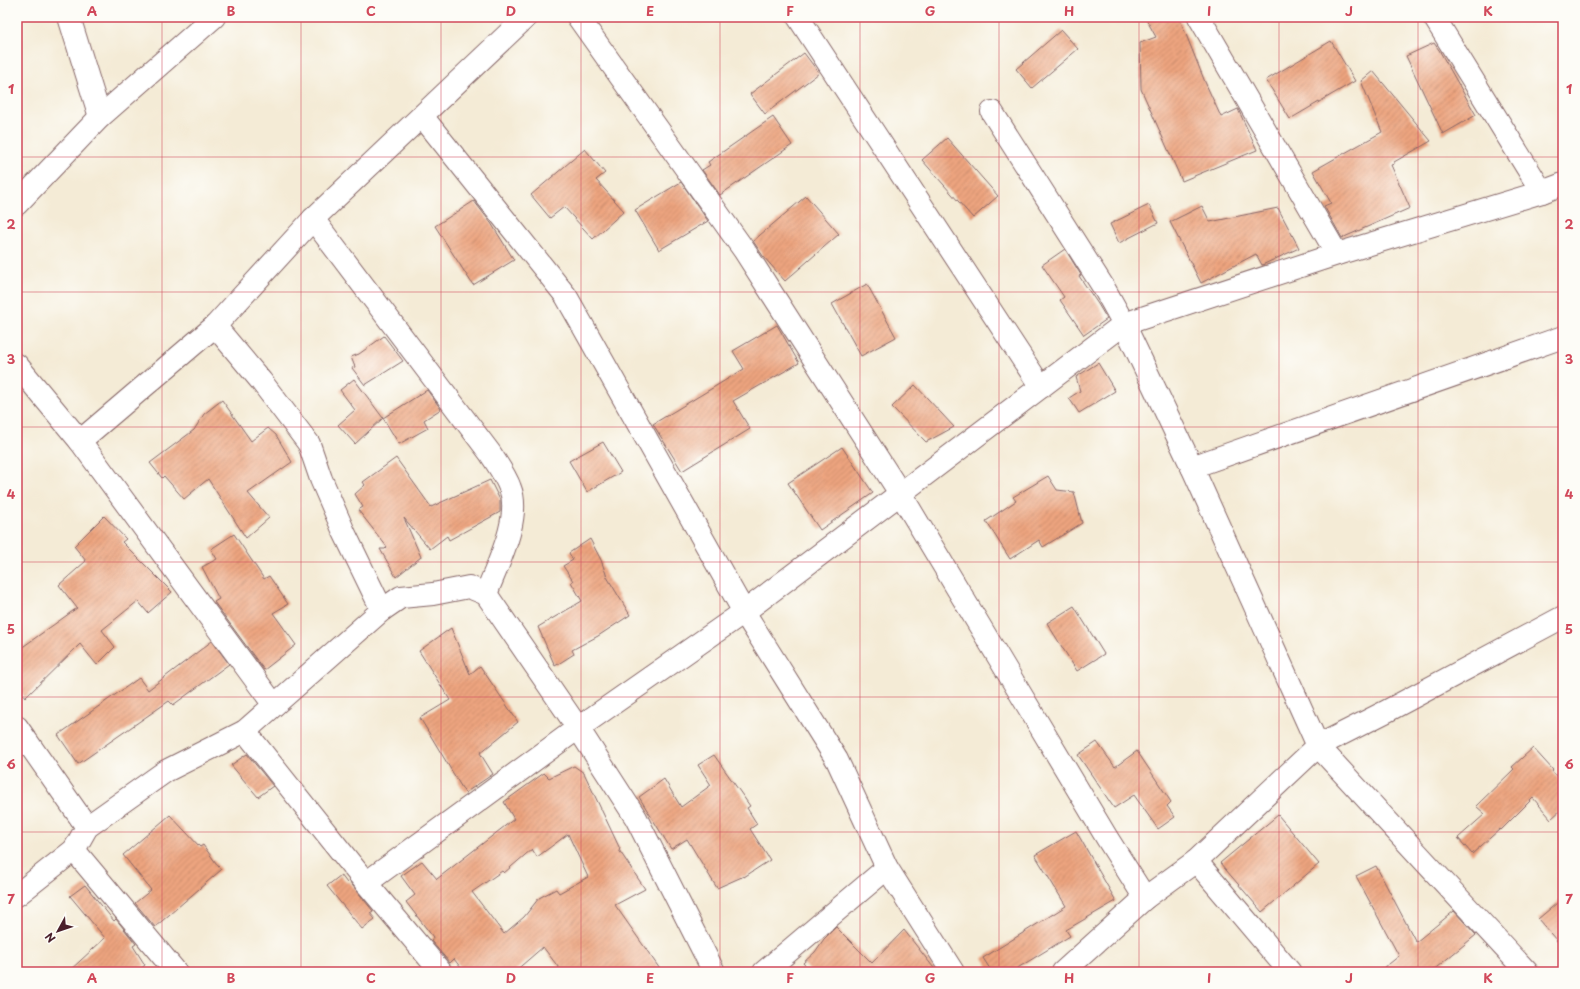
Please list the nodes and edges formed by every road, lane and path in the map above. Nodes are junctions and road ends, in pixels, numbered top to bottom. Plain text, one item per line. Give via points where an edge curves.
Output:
1 (69, 17) edge
2 (214, 17) edge
3 (526, 17) edge
4 (578, 17) edge
5 (798, 17) edge
6 (1199, 17) edge
7 (1434, 17) edge
8 (992, 112) dead end
9 (422, 116) junction
10 (100, 117) junction
11 (1563, 184) edge
12 (1542, 192) junction
13 (17, 204) edge
14 (313, 219) junction
15 (1337, 254) junction
16 (1124, 324) junction
17 (215, 326) junction
18 (1563, 337) edge
19 (17, 365) edge
20 (1041, 387) junction
21 (80, 441) junction
22 (1192, 467) junction
23 (900, 493) junction
24 (486, 594) junction
25 (382, 610) junction
26 (744, 612) junction
27 (1563, 617) edge
28 (274, 706) junction
29 (17, 727) edge
30 (578, 728) junction
31 (245, 731) junction
32 (1318, 746) junction
33 (87, 827) junction
34 (74, 850) junction
35 (1196, 861) junction
36 (888, 868) junction
37 (366, 883) junction
38 (17, 895) edge
39 (1145, 898) junction
40 (176, 972) edge
41 (441, 972) edge
42 (714, 972) edge
43 (764, 972) edge
44 (953, 972) edge
45 (1063, 972) edge
46 (1290, 972) edge
47 (1527, 972) edge

1 - 10 street
2 - 10 street
3 - 9 street
4 - 23 street via 744,250
5 - 20 street
6 - 15 street
7 - 12 street
8 - 16 street via 1104,288
9 - 14 street
9 - 26 street via 566,296
10 - 13 street
11 - 12 street
12 - 15 street
14 - 17 street
14 - 24 street via 490,453 511,488 511,528
15 - 16 street
16 - 20 street
16 - 22 street
17 - 21 street
17 - 25 street via 309,444 330,499
18 - 22 street
19 - 21 street
20 - 23 street
21 - 28 street
22 - 32 street
23 - 26 street
23 - 39 street
24 - 25 street via 469,587 401,597
24 - 30 street
25 - 28 street
26 - 30 street
26 - 36 street via 837,760
27 - 32 street
28 - 31 street
29 - 33 street
30 - 37 street
30 - 42 street via 636,818
31 - 33 street via 166,770
31 - 37 street
32 - 35 street
32 - 47 street
33 - 34 street
34 - 38 street
34 - 40 street
35 - 39 street
35 - 46 street
36 - 43 street
36 - 44 street
37 - 41 street
39 - 45 street

